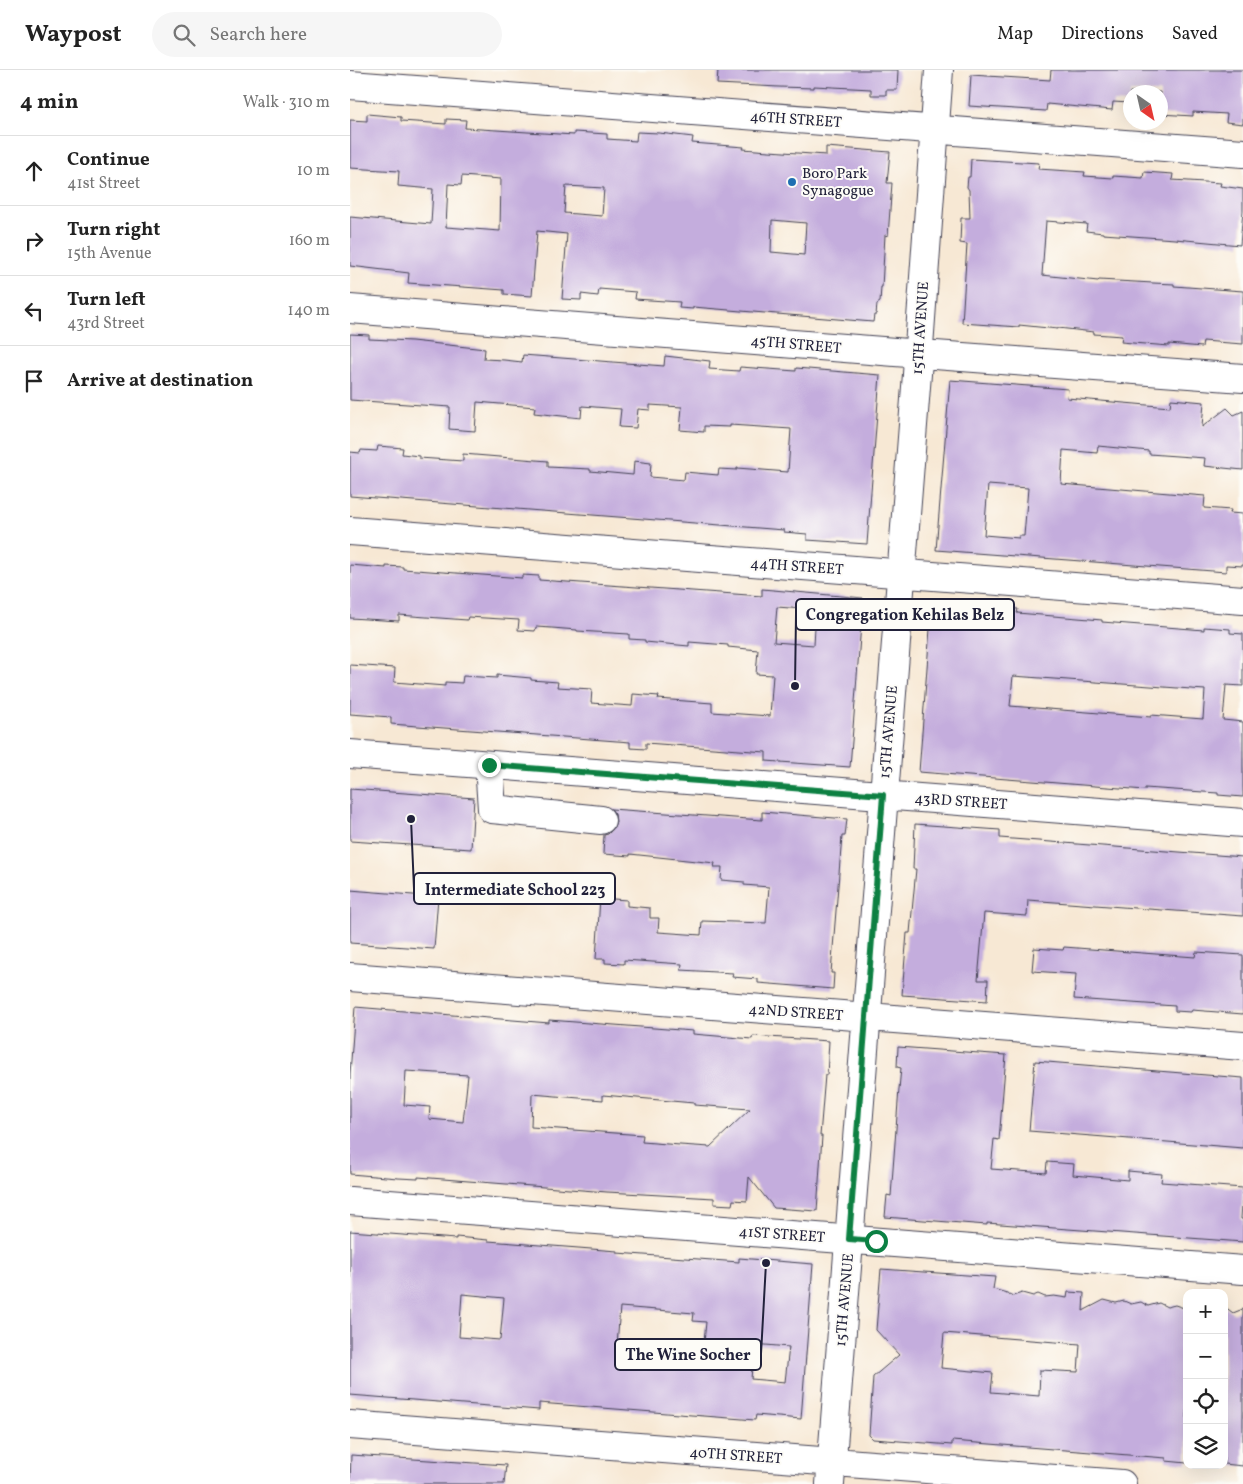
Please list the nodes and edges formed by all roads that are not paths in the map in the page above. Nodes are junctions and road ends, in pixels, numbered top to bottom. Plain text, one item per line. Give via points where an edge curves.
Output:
1 (939, 70) edge
2 (350, 85) edge
3 (934, 130) junction
4 (1243, 153) edge
5 (350, 309) edge
6 (919, 354) junction
7 (1243, 378) edge
8 (350, 531) edge
9 (901, 574) junction
10 (1243, 600) edge
11 (350, 754) edge
12 (489, 765) junction
13 (883, 795) junction
14 (601, 820) dead end
15 (1243, 823) edge
16 (350, 977) edge
17 (866, 1017) junction
18 (1243, 1046) edge
19 (350, 1201) edge
20 (849, 1239) junction
21 (1243, 1270) edge
22 (350, 1424) edge
23 (830, 1473) edge
24 (1122, 1484) edge

1 - 3 street, 15TH AVENUE
2 - 3 street, 46TH STREET
3 - 4 street, 46TH STREET
3 - 6 street, 15TH AVENUE
5 - 6 street, 45TH STREET
6 - 7 street, 45TH STREET
6 - 9 street, 15TH AVENUE
8 - 9 street, 44TH STREET
9 - 10 street, 44TH STREET
9 - 13 street, 15TH AVENUE
11 - 12 street, 43RD STREET
12 - 13 street, 43RD STREET
12 - 14 street via 492,809
13 - 15 street, 43RD STREET
13 - 17 street, 15TH AVENUE
16 - 17 street, 42ND STREET
17 - 18 street, 42ND STREET
17 - 20 street, 15TH AVENUE
19 - 20 street, 41ST STREET
20 - 21 street, 41ST STREET
20 - 23 street, 15TH AVENUE
22 - 23 street, 40TH STREET
23 - 24 street, 40TH STREET

